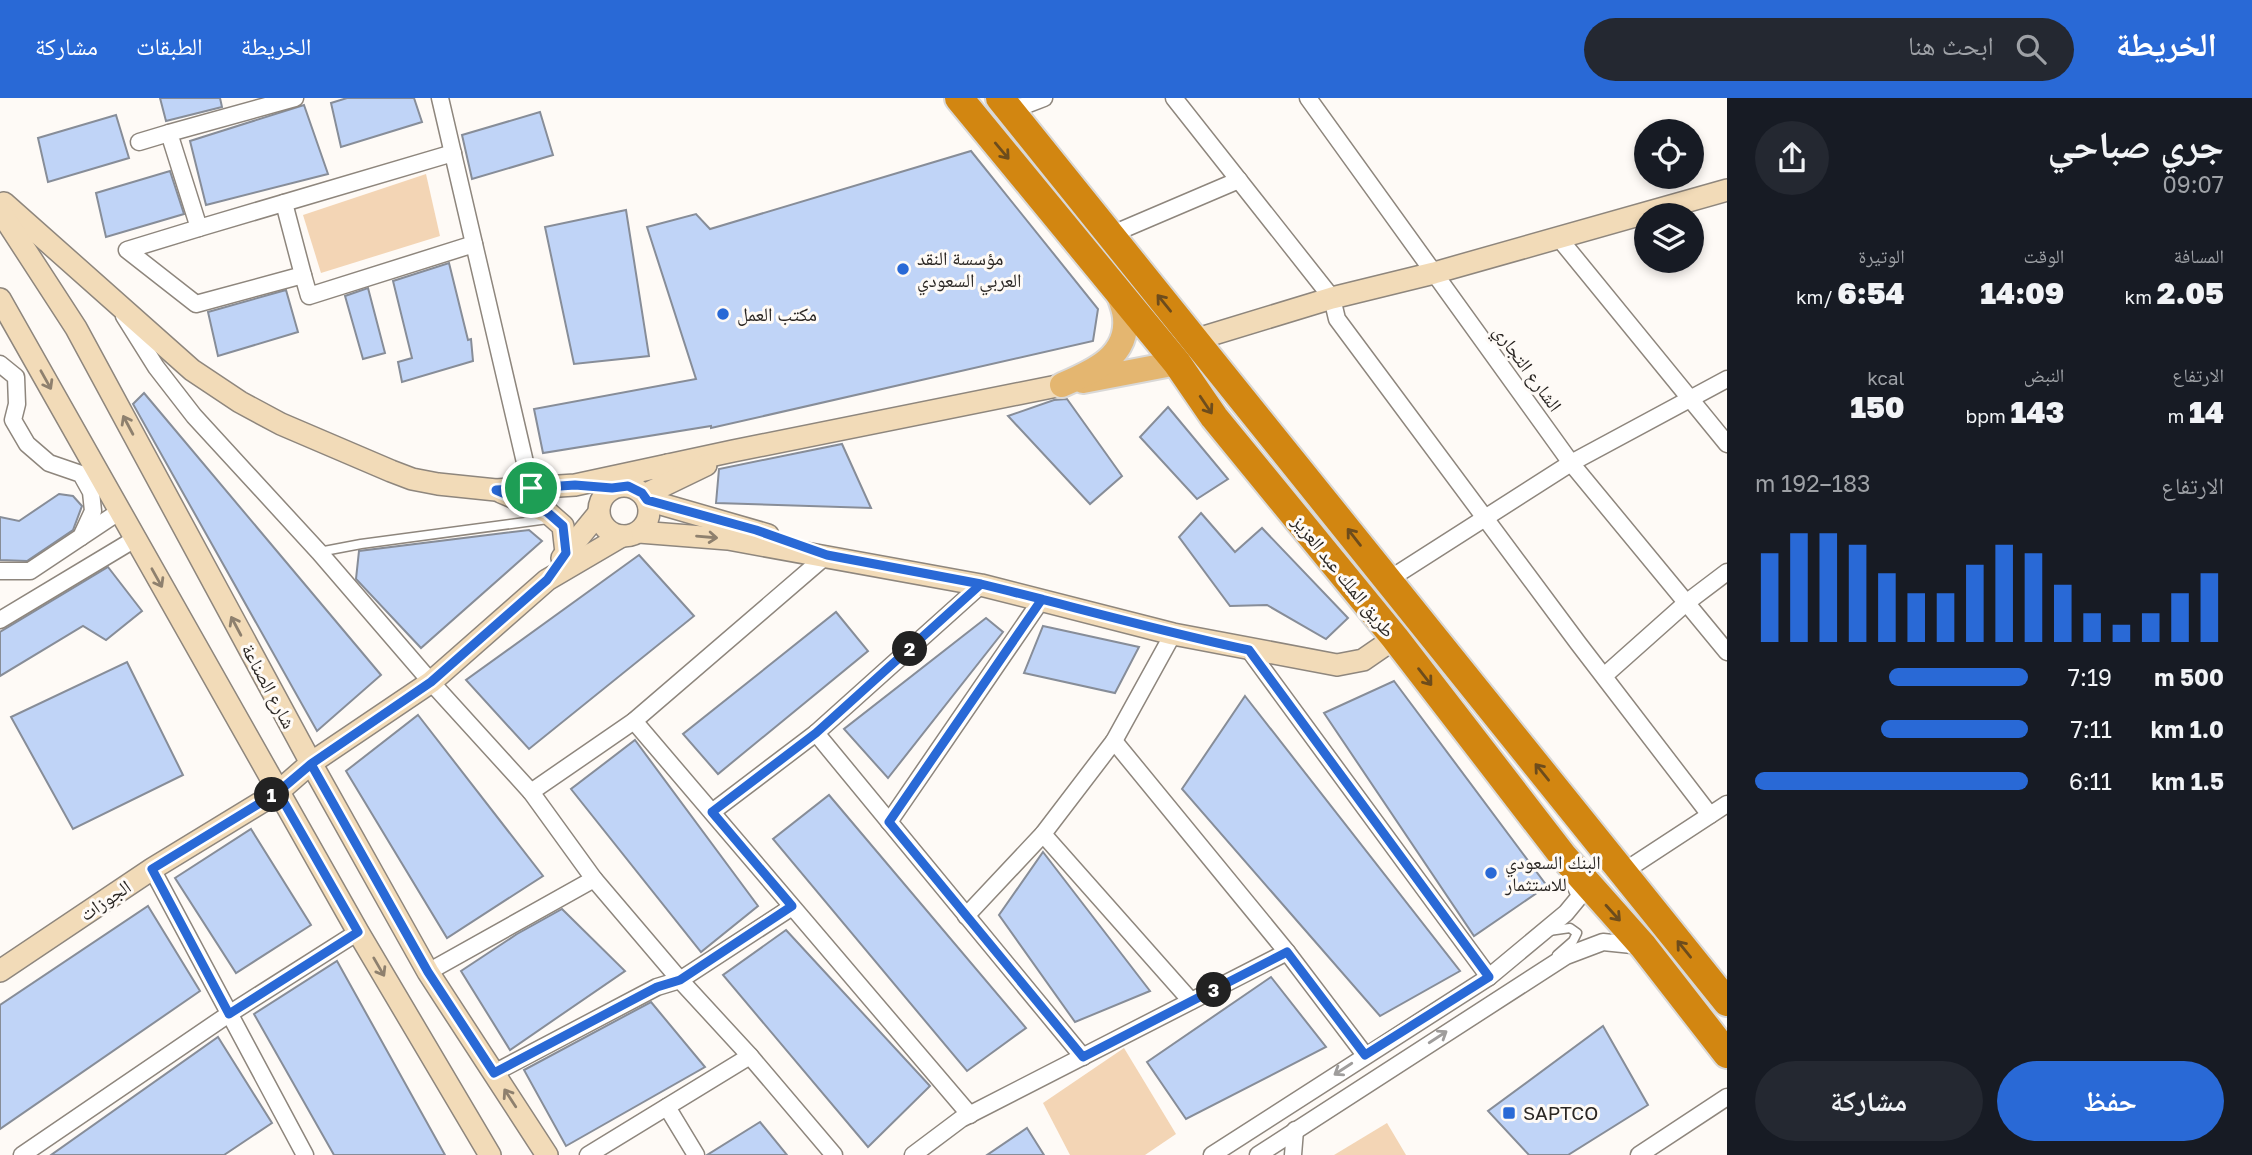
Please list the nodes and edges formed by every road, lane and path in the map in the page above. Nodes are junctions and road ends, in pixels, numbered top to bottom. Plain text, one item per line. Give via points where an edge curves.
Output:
1 (295, 98) edge
2 (440, 98) edge
3 (959, 98) edge
4 (1044, 98) edge
5 (1174, 98) edge
6 (1308, 98) edge
7 (1005, 104) edge
8 (169, 133) junction
9 (138, 142) dead end
10 (453, 153) junction
11 (1238, 180) junction
12 (1727, 190) edge
13 (0, 199) edge
14 (284, 203) junction
15 (0, 211) edge
16 (198, 228) junction
17 (1110, 235) junction
18 (1558, 237) junction
19 (474, 244) junction
20 (1433, 273) junction
21 (303, 275) junction
22 (1117, 290) junction
23 (1332, 298) junction
24 (0, 299) edge
25 (117, 304) junction
26 (7, 329) edge
27 (1194, 340) junction
28 (28, 350) junction
29 (1177, 363) junction
30 (0, 364) edge
31 (16, 377) junction
32 (1727, 379) edge
33 (1062, 385) junction
34 (1689, 399) junction
35 (1727, 443) edge
36 (733, 451) junction
37 (1571, 463) junction
38 (668, 465) junction
39 (87, 470) junction
40 (575, 485) junction
41 (616, 487) junction
42 (531, 488) junction
43 (496, 490) junction
44 (645, 498) junction
45 (120, 511) junction
46 (598, 514) junction
47 (554, 518) junction
48 (1485, 518) junction
49 (630, 534) junction
50 (81, 537) junction
51 (135, 539) junction
52 (319, 552) junction
53 (566, 553) junction
54 (827, 555) junction
55 (0, 571) edge
56 (1727, 572) edge
57 (547, 580) junction
58 (1388, 580) junction
59 (981, 584) junction
60 (1042, 599) junction
61 (1686, 603) junction
62 (0, 620) edge
63 (1173, 634) junction
64 (1395, 638) junction
65 (1249, 650) junction
66 (1727, 652) edge
67 (1604, 676) junction
68 (431, 682) junction
69 (634, 721) junction
70 (816, 733) junction
71 (1114, 741) junction
72 (311, 764) junction
73 (278, 792) junction
74 (531, 792) junction
75 (1727, 804) edge
76 (712, 812) junction
77 (1710, 815) junction
78 (889, 822) junction
79 (1043, 834) junction
80 (1563, 856) junction
81 (152, 869) junction
82 (1623, 872) junction
83 (594, 879) junction
84 (792, 906) junction
85 (966, 916) junction
86 (358, 932) junction
87 (1542, 933) junction
88 (1643, 946) junction
89 (1287, 952) junction
90 (0, 971) edge
91 (428, 972) junction
92 (1489, 977) junction
93 (680, 980) junction
94 (1516, 987) junction
95 (1191, 1001) junction
96 (1727, 1002) edge
97 (229, 1014) junction
98 (1727, 1054) edge
99 (1365, 1055) junction
100 (750, 1056) junction
101 (1083, 1057) junction
102 (494, 1073) junction
103 (1727, 1097) edge
104 (667, 1107) junction
105 (970, 1115) junction
106 (1295, 1130) junction
107 (22, 1155) edge
108 (305, 1155) edge
109 (490, 1155) edge
110 (547, 1155) edge
111 (588, 1155) edge
112 (696, 1155) edge
113 (834, 1155) edge
114 (913, 1155) edge
115 (1212, 1155) edge
116 (1258, 1155) edge
117 (1293, 1155) edge
118 (1639, 1155) edge

1 - 8 street
2 - 10 street
3 -> 22 highway, طريق الملك عبد العزيز
4 - 7 street
5 - 11 street
6 - 20 street, الشارع التجاري
7 - 17 highway, طريق الملك عبد العزيز
8 - 9 street
8 - 16 street
10 - 14 street
10 - 19 street
11 - 17 street
11 - 23 street
12 - 18 street
13 - 25 street
14 - 16 street
14 - 21 street
72 -> 15 street, شارع الصناعة via 76,328
16 - 21 street via 127,250 197,304
27 -> 17 highway, طريق الملك عبد العزيز
18 - 20 street
18 - 34 street
19 - 21 street via 309,296
19 - 42 street
20 - 23 street
20 - 37 street, الشارع التجاري
22 - 29 highway, طريق الملك عبد العزيز
22 - 33 main road via 1125,316 1124,336 1115,354 1095,370
23 - 27 street
23 - 48 street via 1338,319
24 - 26 street
25 - 43 street via 192,370 281,424 412,479
25 - 52 street via 156,367 194,416
26 - 28 street
58 -> 27 highway, طريق الملك عبد العزيز
28 - 31 street
28 -> 39 street
29 - 33 main road
29 -> 64 highway, طريق الملك عبد العزيز via 1214,417
30 - 31 street
31 - 39 street via 13,420 27,444 50,463
32 - 34 street
33 - 36 street
34 - 35 street
34 - 37 street
36 - 38 street
36 - 44 street
37 - 48 street
37 - 61 street, الشارع التجاري
38 - 40 street
38 - 41 street
39 - 45 street
39 - 50 street via 93,511
40 - 41 street
40 - 42 street
41 - 44 street via 636,488
41 - 46 street via 601,499
42 - 43 street
43 - 47 street
44 - 49 street via 649,518
44 - 54 street
45 - 50 street
45 - 51 street
46 - 49 street via 606,529
46 - 53 street
47 - 52 lane
47 - 53 street via 563,526
48 - 58 street
48 - 67 street
49 -> 54 street via 728,539
49 - 57 street
50 - 55 street via 30,571
51 - 62 street
51 -> 73 street
52 - 68 street
53 - 57 street
54 - 59 street
54 - 69 street
56 - 61 street
57 - 68 street, الجوزات
82 -> 58 highway, طريق الملك عبد العزيز
59 - 60 street
59 - 70 street
60 - 63 street
60 - 78 street
61 - 66 street, الشارع التجاري
61 - 67 street
63 - 65 street
63 - 71 street
64 - 65 street via 1363,660 1337,666
64 -> 80 highway, طريق الملك عبد العزيز
65 - 92 street
67 - 77 street
68 - 72 street, الجوزات
68 - 74 street
69 - 74 street
69 - 76 street
70 - 76 street
70 - 78 street
71 - 79 street
71 - 89 street
72 - 73 street, الجوزات
72 - 91 street, شارع الصناعة
73 - 81 street, الجوزات
73 - 86 street
74 - 83 street
75 - 77 street
76 - 84 street
77 - 82 street
78 - 85 street
79 - 85 street
79 - 95 street
80 - 87 street via 1580,896
80 -> 88 highway, طريق الملك عبد العزيز
81 - 90 street, الجوزات
81 - 97 street
96 -> 82 highway, طريق الملك عبد العزيز
83 - 91 street
83 - 93 street
84 - 93 street
84 - 105 street
85 - 101 street
86 - 97 street
86 -> 109 street
87 - 92 street
87 - 94 lane via 1570,928 1577,933 1573,942
88 - 94 street via 1603,942 1566,956
88 - 98 highway, طريق الملك عبد العزيز
89 - 95 street
89 - 99 street
91 - 102 street, شارع الصناعة
92 - 99 street
93 - 100 street
93 - 102 street via 657,987
106 -> 94 street
95 - 101 street
97 - 107 street
97 - 108 street
99 -> 115 street
100 - 104 street
100 - 113 street
101 - 105 street
110 -> 102 street, شارع الصناعة
103 - 118 street
104 - 111 street
104 - 112 street
105 - 114 street
106 - 116 street
106 - 117 street

